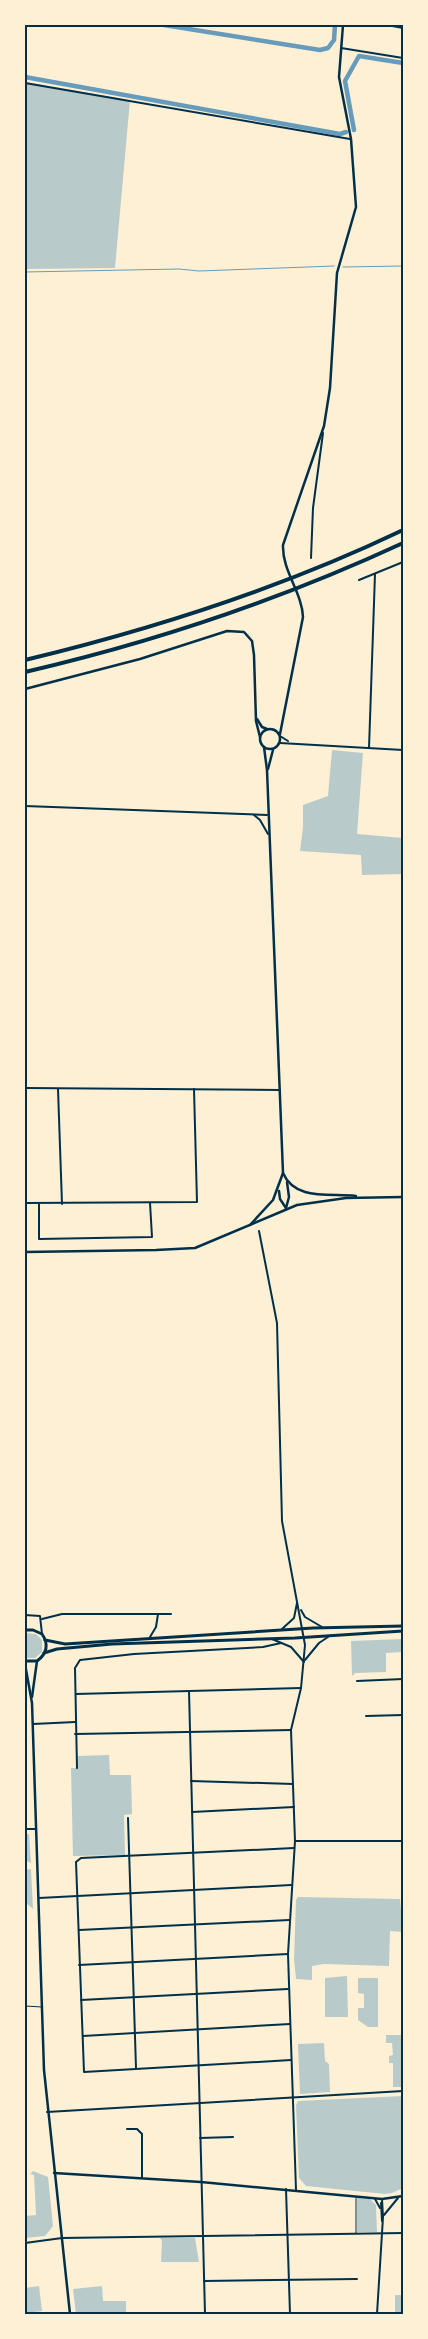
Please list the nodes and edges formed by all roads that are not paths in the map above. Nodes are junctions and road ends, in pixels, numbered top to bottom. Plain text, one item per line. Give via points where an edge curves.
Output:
1 (343, 25) edge
2 (387, 25) edge
3 (403, 28) edge
4 (341, 48) junction
5 (403, 58) edge
6 (25, 83) edge
7 (351, 139) junction
8 (324, 426) junction
9 (403, 530) edge
10 (403, 543) edge
11 (311, 558) dead end
12 (403, 562) edge
13 (375, 574) junction
14 (359, 580) dead end
15 (25, 660) edge
16 (25, 672) edge
17 (25, 689) edge
18 (256, 715) junction
19 (282, 723) junction
20 (268, 729) junction
21 (273, 729) junction
22 (280, 735) junction
23 (260, 737) junction
24 (290, 742) junction
25 (280, 743) junction
26 (264, 747) junction
27 (369, 748) junction
28 (274, 749) junction
29 (403, 750) edge
30 (267, 770) junction
31 (25, 806) edge
32 (252, 814) junction
33 (267, 815) junction
34 (268, 834) junction
35 (25, 1088) edge
36 (58, 1088) junction
37 (194, 1088) junction
38 (280, 1090) junction
39 (283, 1173) junction
40 (286, 1180) junction
41 (279, 1189) junction
42 (403, 1196) edge
43 (364, 1197) junction
44 (25, 1203) edge
45 (39, 1203) junction
46 (150, 1203) junction
47 (62, 1204) junction
48 (286, 1208) junction
49 (250, 1225) junction
50 (259, 1231) dead end
51 (25, 1252) edge
52 (297, 1598) junction
53 (158, 1614) junction
54 (171, 1614) dead end
55 (25, 1615) edge
56 (42, 1619) junction
57 (403, 1626) edge
58 (329, 1628) junction
59 (25, 1630) edge
60 (276, 1631) junction
61 (403, 1631) edge
62 (304, 1633) junction
63 (42, 1634) junction
64 (334, 1635) junction
65 (270, 1638) junction
66 (148, 1639) junction
67 (45, 1640) junction
68 (281, 1643) junction
69 (44, 1653) junction
70 (36, 1661) junction
71 (304, 1662) junction
72 (25, 1663) edge
73 (403, 1679) edge
74 (357, 1681) dead end
75 (301, 1688) junction
76 (188, 1691) junction
77 (76, 1694) junction
78 (32, 1703) junction
79 (403, 1715) edge
80 (366, 1716) dead end
81 (76, 1722) junction
82 (32, 1724) junction
83 (291, 1730) junction
84 (190, 1731) junction
85 (75, 1734) junction
86 (76, 1768) dead end
87 (191, 1781) junction
88 (293, 1784) junction
89 (294, 1807) junction
90 (192, 1812) junction
91 (128, 1818) dead end
92 (36, 1829) junction
93 (25, 1830) edge
94 (295, 1841) junction
95 (403, 1841) edge
96 (294, 1848) junction
97 (193, 1854) junction
98 (130, 1858) junction
99 (291, 1885) junction
100 (194, 1891) junction
101 (131, 1893) junction
102 (78, 1896) junction
103 (39, 1898) junction
104 (289, 1920) junction
105 (195, 1924) junction
106 (132, 1928) junction
107 (78, 1930) junction
108 (288, 1954) junction
109 (196, 1959) junction
110 (133, 1962) junction
111 (79, 1965) junction
112 (288, 1989) junction
113 (196, 1993) junction
114 (134, 1998) junction
115 (81, 2000) junction
116 (25, 2006) edge
117 (43, 2006) junction
118 (290, 2024) junction
119 (197, 2029) junction
120 (135, 2033) junction
121 (82, 2036) junction
122 (292, 2060) junction
123 (198, 2065) junction
124 (136, 2069) junction
125 (403, 2091) edge
126 (293, 2098) junction
127 (199, 2102) junction
128 (48, 2112) junction
129 (127, 2129) dead end
130 (233, 2136) dead end
131 (200, 2138) junction
132 (54, 2172) junction
133 (142, 2178) junction
134 (201, 2182) junction
135 (286, 2189) junction
136 (296, 2190) junction
137 (356, 2196) junction
138 (403, 2196) edge
139 (374, 2198) junction
140 (398, 2198) junction
141 (382, 2199) junction
142 (381, 2210) junction
143 (383, 2217) junction
144 (382, 2223) junction
145 (356, 2233) junction
146 (381, 2233) junction
147 (403, 2233) edge
148 (202, 2235) junction
149 (288, 2235) junction
150 (62, 2238) junction
151 (25, 2243) edge
152 (357, 2279) dead end
153 (374, 2279) dead end
154 (379, 2279) junction
155 (290, 2280) junction
156 (204, 2281) junction
157 (70, 2314) edge
158 (205, 2314) edge
159 (290, 2314) edge
160 (377, 2314) edge

1 - 4 street
2 - 3 street
4 - 5 street
4 - 7 street via 339,77
6 - 7 street
7 - 8 street via 356,207 337,273 330,388
8 - 11 street via 313,508
8 - 19 street via 284,539 285,563 303,613
9 - 15 highway via 211,606
10 - 16 highway via 300,587 215,618
12 - 13 street
13 - 14 street
13 - 27 street
17 - 18 street via 235,630 248,635 253,646
18 - 20 street via 262,727
18 - 23 street
19 - 21 street
19 - 22 street
20 - 21 street
20 - 23 street
21 - 22 street
22 - 24 street
22 - 25 street
23 - 26 street
24 - 25 street
24 - 27 street
25 - 28 street
26 - 28 street
26 - 30 street
27 - 29 street
28 - 30 street
30 - 33 street
31 - 32 street
32 - 33 street
32 - 34 street
33 - 34 street
34 - 38 street
35 - 36 street
36 - 37 street
36 - 47 street
37 - 38 street
37 - 46 street via 197,1202
38 - 39 street
39 - 40 street
39 - 41 street
40 - 43 street via 302,1192
40 - 48 street via 289,1197
41 - 48 street via 280,1199
41 - 49 street
42 - 43 street
43 - 48 street via 321,1200
44 - 45 street
45 - 46 street via 39,1240 152,1237
45 - 47 street
46 - 47 street
48 - 49 street
49 - 51 street via 195,1248
50 - 52 street via 277,1323 282,1521
52 - 58 street via 305,1617
52 - 60 street via 294,1618
52 - 62 street
53 - 54 street
53 - 56 street via 62,1614
53 - 66 street via 156,1626
55 - 56 street via 38,1615
56 - 63 street
57 - 58 main road
58 - 62 main road
59 - 63 main road
60 - 62 main road
60 - 66 main road
61 - 64 main road
62 - 64 main road
62 - 65 main road
62 - 71 street
63 - 67 main road
64 - 71 street via 319,1643
65 - 68 street
65 - 69 main road via 112,1644
66 - 67 main road via 65,1644
67 - 69 main road
68 - 71 street via 297,1651
68 - 77 street via 263,1648 87,1659 77,1662
69 - 70 main road
70 - 72 main road
70 - 78 street
71 - 75 street
72 - 78 street
73 - 74 street
75 - 76 street
75 - 83 street
76 - 77 street
76 - 84 street
77 - 81 street
78 - 82 street
79 - 80 street
81 - 82 street
81 - 85 street
82 - 92 street
83 - 84 street
83 - 88 street
84 - 85 street
84 - 87 street
85 - 86 street
87 - 88 street
87 - 90 street
88 - 89 street
89 - 90 street
89 - 94 street
90 - 97 street
91 - 98 street
92 - 93 street
92 - 103 street
94 - 95 street
94 - 96 street
96 - 97 street
96 - 99 street
97 - 98 street
97 - 100 street
98 - 101 street
98 - 102 street via 78,1859
99 - 100 street
99 - 104 street
100 - 101 street
100 - 105 street
101 - 102 street
101 - 106 street
102 - 103 street
102 - 107 street
103 - 117 street
104 - 105 street
104 - 108 street
105 - 106 street
105 - 109 street
106 - 107 street
106 - 110 street
107 - 111 street
108 - 109 street
108 - 112 street
109 - 110 street
109 - 113 street
110 - 111 street
110 - 114 street
111 - 115 street
112 - 113 street
112 - 118 street
113 - 114 street
113 - 119 street
114 - 115 street
114 - 120 street
115 - 121 street
116 - 117 lane
117 - 128 street
118 - 119 street
118 - 122 street
119 - 120 street
119 - 123 street
120 - 121 street
120 - 124 street
121 - 124 street via 84,2072
122 - 123 street
122 - 126 street
123 - 124 street
123 - 127 street
125 - 126 street
126 - 127 street
126 - 136 street
127 - 128 street
127 - 131 street
128 - 132 street
129 - 133 street via 137,2129 142,2134
130 - 131 street
131 - 134 street
132 - 133 street
132 - 150 street
133 - 134 street
134 - 135 street
134 - 148 street
135 - 136 street
135 - 149 street
136 - 137 street
137 - 139 street
137 - 145 lane
138 - 140 street
139 - 141 street
139 - 142 street
140 - 141 street
140 - 143 street
141 - 142 street
141 - 143 street
142 - 144 street
143 - 144 street
144 - 146 street
145 - 146 street
145 - 149 street
146 - 147 street
146 - 154 street
148 - 149 street
148 - 150 street
148 - 156 street
149 - 155 street
150 - 151 street
150 - 157 street
152 - 155 street
153 - 154 street
154 - 160 street
155 - 156 street
155 - 159 street
156 - 158 street

